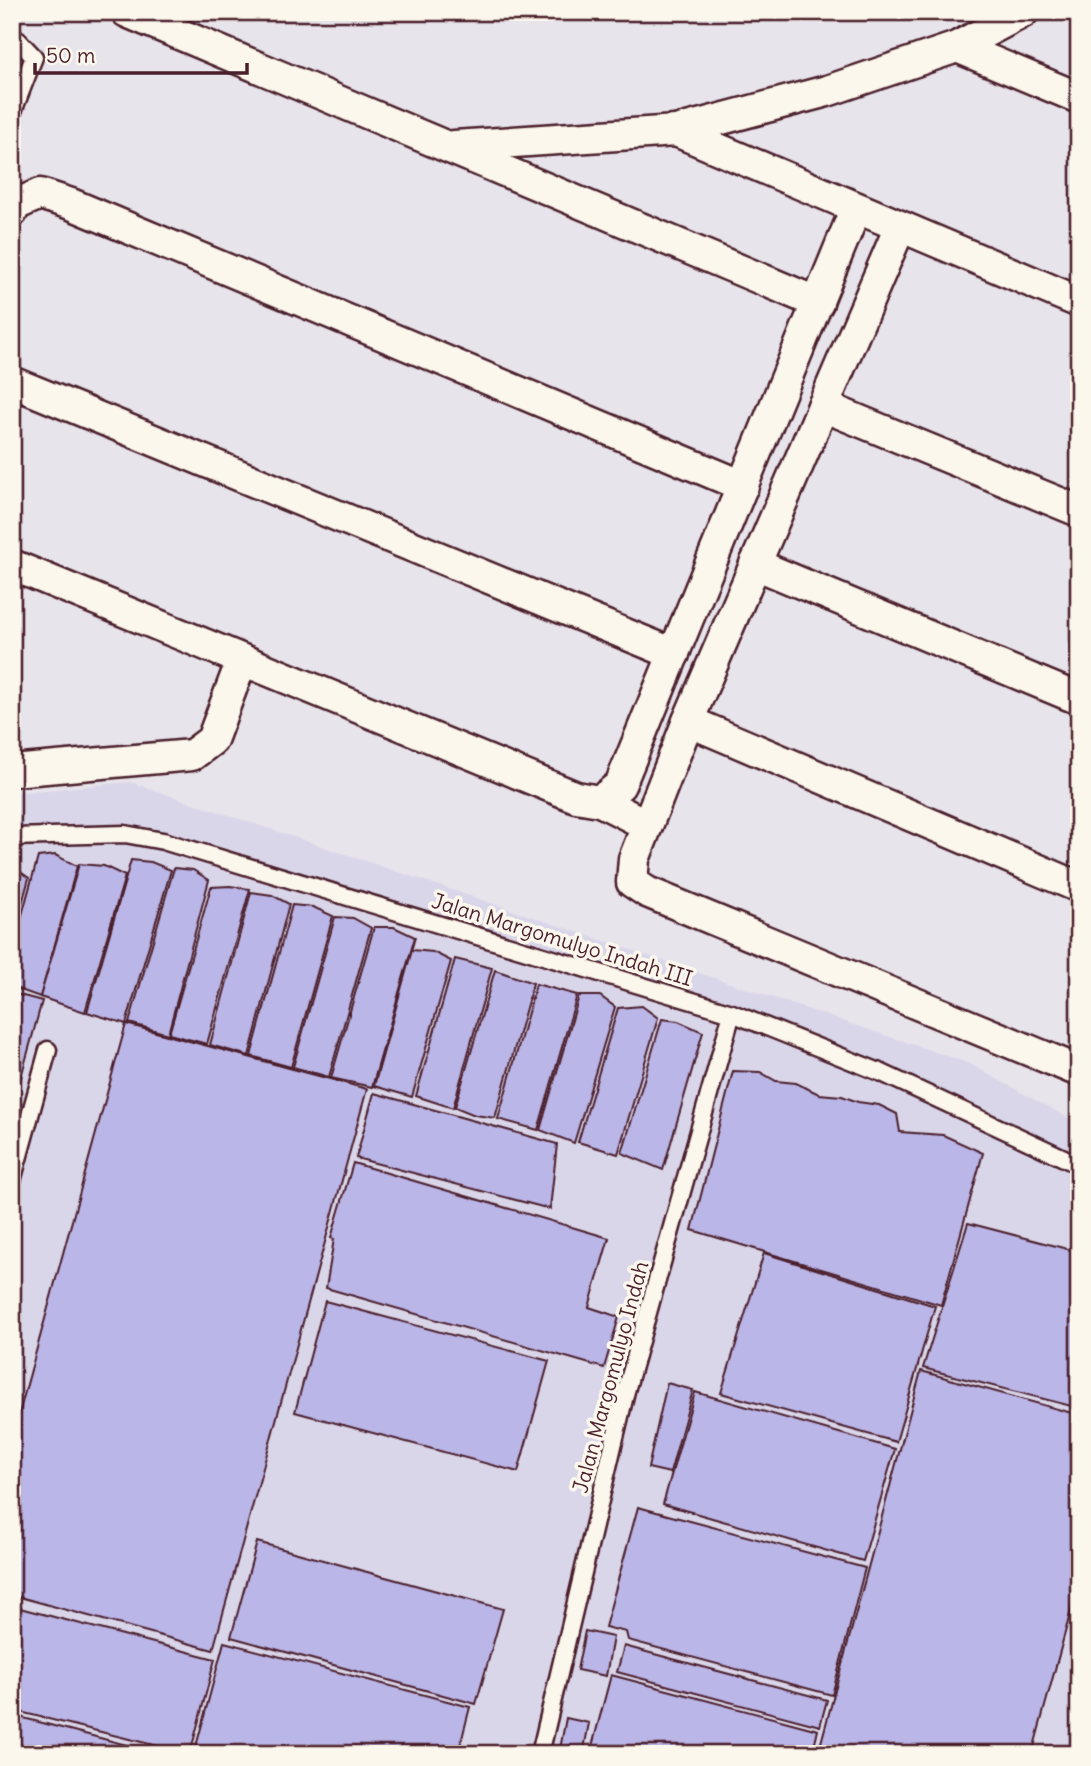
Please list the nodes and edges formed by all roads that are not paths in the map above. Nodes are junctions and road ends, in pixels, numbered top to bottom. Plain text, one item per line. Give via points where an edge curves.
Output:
1 (127, 12) edge
2 (1023, 12) edge
3 (12, 40) edge
4 (957, 47) junction
5 (1079, 98) edge
6 (12, 114) edge
7 (676, 131) junction
8 (447, 147) junction
9 (856, 208) junction
10 (12, 212) edge
11 (900, 227) junction
12 (1079, 302) edge
13 (818, 303) junction
14 (12, 382) edge
15 (823, 406) junction
16 (743, 486) junction
17 (1079, 511) edge
18 (12, 565) edge
19 (755, 565) junction
20 (674, 653) junction
21 (242, 660) junction
22 (1079, 699) edge
23 (688, 721) junction
24 (12, 752) edge
25 (50, 767) junction
26 (12, 771) edge
27 (600, 801) junction
28 (647, 825) junction
29 (12, 837) edge
30 (1079, 887) edge
31 (732, 1013) junction
32 (48, 1050) dead end
33 (1079, 1071) edge
34 (1079, 1165) edge
35 (12, 1181) edge
36 (540, 1754) edge

1 - 8 street
2 - 4 street
3 - 6 lane via 18,40 34,57
4 - 5 street
4 - 7 street via 827,91
7 - 8 street
7 - 9 street
8 - 13 street
9 - 11 street
9 - 13 street
10 - 16 street via 15,205 40,194 71,204
11 - 12 street
11 - 15 street
13 - 16 street
14 - 20 street
15 - 17 street
15 - 19 street
16 - 20 street
18 - 21 street
19 - 22 street
19 - 23 street
20 - 27 street via 620,785
21 - 25 street via 212,740 192,755
21 - 27 street via 576,797
23 - 28 street
23 - 30 street
24 - 25 street
25 - 26 street
27 - 28 street
28 - 33 street via 634,859 632,882 647,892
29 - 31 lane, Jalan Margomulyo Indah III via 125,834 163,841
31 - 34 lane, Jalan Margomulyo Indah III via 882,1073
31 - 36 lane, Jalan Margomulyo Indah via 626,1391
32 - 35 lane

